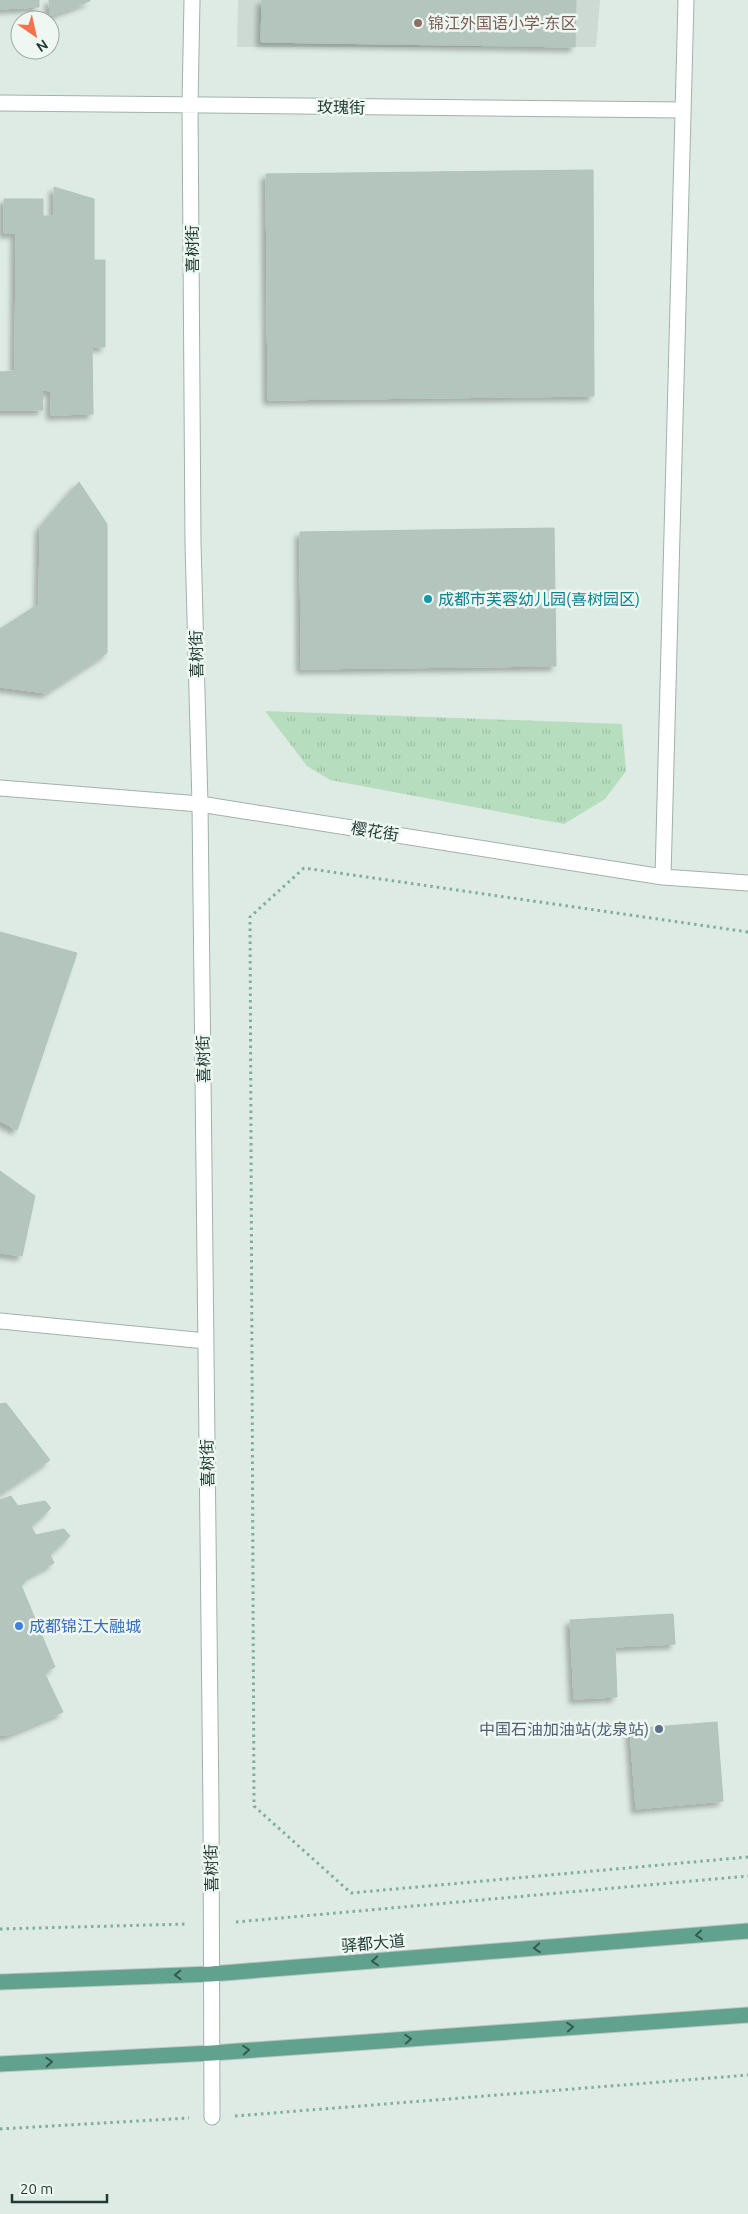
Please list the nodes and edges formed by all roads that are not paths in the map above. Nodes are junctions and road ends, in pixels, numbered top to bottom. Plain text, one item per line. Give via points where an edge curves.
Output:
1 (192, 0) edge
2 (686, 0) edge
3 (0, 103) edge
4 (190, 105) junction
5 (683, 110) junction
6 (0, 788) edge
7 (200, 804) junction
8 (663, 877) junction
9 (748, 883) edge
10 (0, 1321) edge
11 (206, 1341) junction
12 (748, 1931) edge
13 (212, 1974) junction
14 (0, 1982) edge
15 (748, 2015) edge
16 (212, 2053) junction
17 (0, 2064) edge
18 (212, 2117) road end

1 - 4 street, 喜树街
2 - 5 street
3 - 4 street, 玫瑰街
4 - 5 street, 玫瑰街
4 - 7 street, 喜树街 via 193,543
5 - 8 street
6 - 7 street, 樱花街
7 - 8 street, 樱花街
7 - 11 street, 喜树街
8 - 9 street, 樱花街
10 - 11 street
11 - 13 street, 喜树街
12 -> 13 main road, 驿都大道
13 -> 14 main road, 驿都大道
13 - 16 street, 喜树街
16 -> 15 main road
17 -> 16 main road
16 - 18 street, 喜树街

